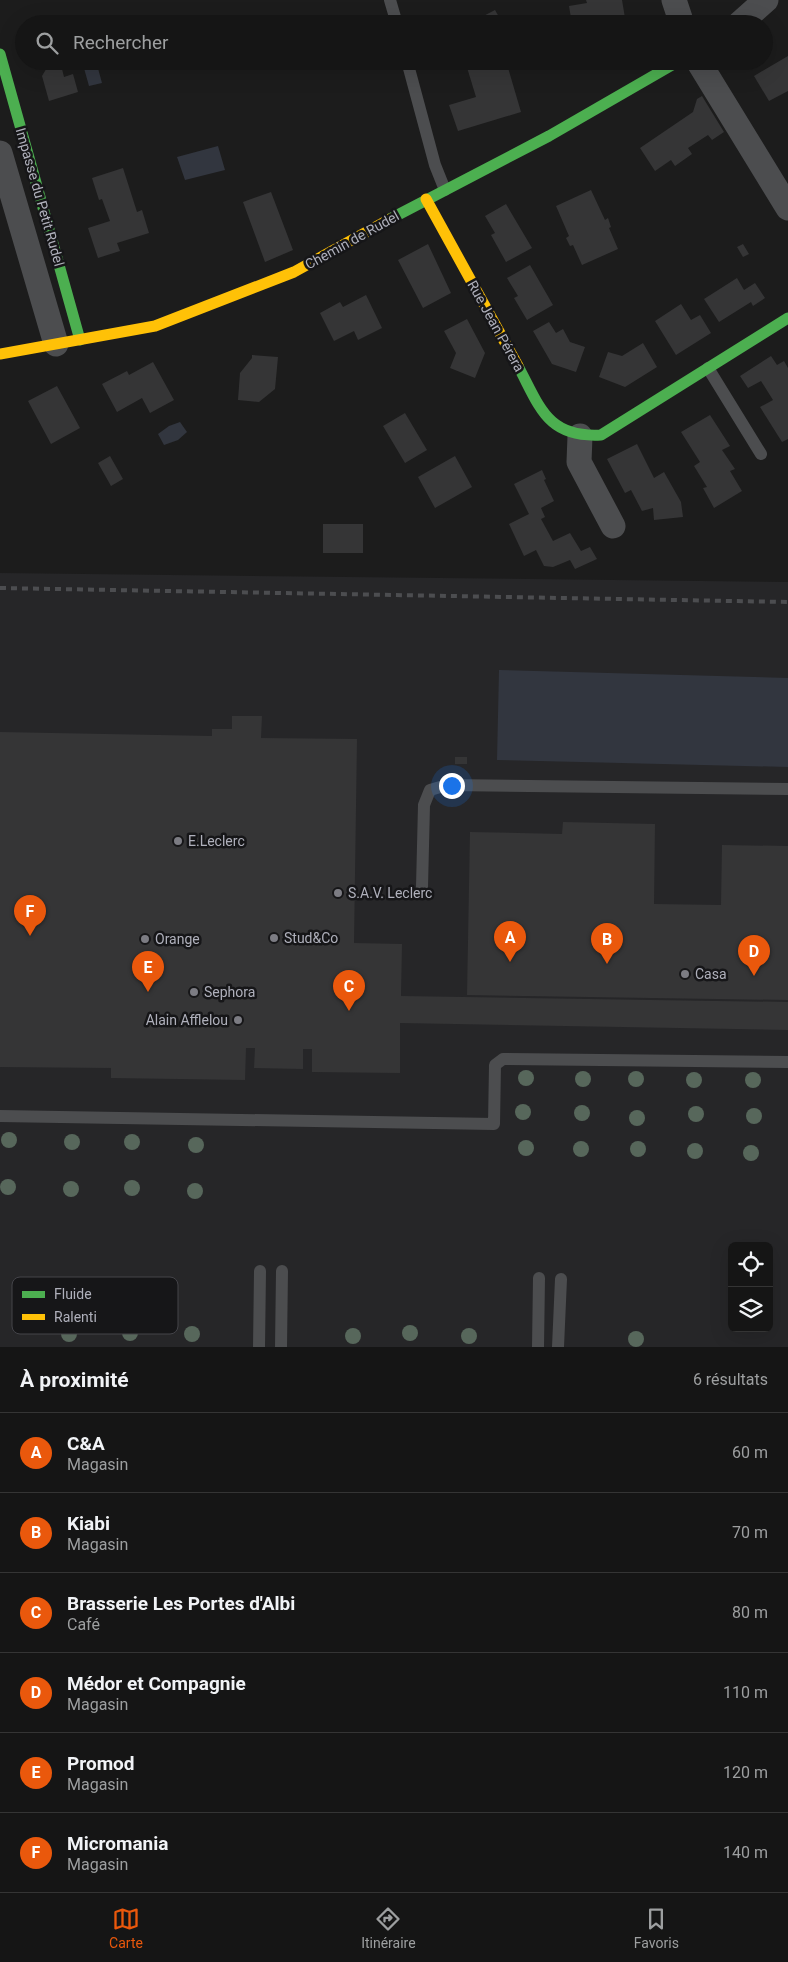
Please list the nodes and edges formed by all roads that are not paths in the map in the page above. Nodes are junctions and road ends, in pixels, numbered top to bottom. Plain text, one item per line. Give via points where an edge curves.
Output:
1 (390, 0) edge
2 (674, 0) edge
3 (766, 0) edge
4 (394, 15) edge
5 (679, 15) edge
6 (749, 15) edge
7 (0, 54) edge
8 (409, 70) edge
9 (663, 70) edge
10 (704, 70) edge
11 (0, 153) edge
12 (445, 190) junction
13 (426, 199) junction
14 (788, 208) edge
15 (788, 318) edge
16 (80, 340) junction
17 (56, 344) junction
18 (0, 354) edge
19 (708, 368) junction
20 (580, 436) junction
21 (761, 454) dead end
22 (613, 526) dead end
23 (788, 789) edge
24 (422, 887) dead end
25 (788, 1062) edge
26 (0, 1116) edge
27 (260, 1271) dead end
28 (282, 1271) dead end
29 (539, 1278) dead end
30 (561, 1279) dead end
31 (259, 1347) edge
32 (281, 1347) edge
33 (538, 1347) edge
34 (558, 1347) edge

1 - 4 lane
2 - 5 street
3 - 6 street
7 - 16 street, Impasse du Petit Rudel
8 - 12 lane
9 - 12 street, Chemin de Rudel via 549,136
10 - 14 street
11 - 17 street, Impasse du Petit Rudel
12 - 13 street, Chemin de Rudel
13 - 16 street, Chemin de Rudel via 294,272 155,326
13 - 20 street, Rue Jean Pérera via 546,417 561,429
15 - 19 street
16 - 17 street, Chemin de Rudel
17 - 18 street, Chemin de Rudel
19 - 20 street via 601,435
19 - 21 lane
20 - 22 street via 579,462
23 - 24 lane via 447,785 430,790 424,805
25 - 26 lane via 503,1059 496,1065 494,1124
27 - 31 lane
28 - 32 lane
29 - 33 lane
30 - 34 lane

